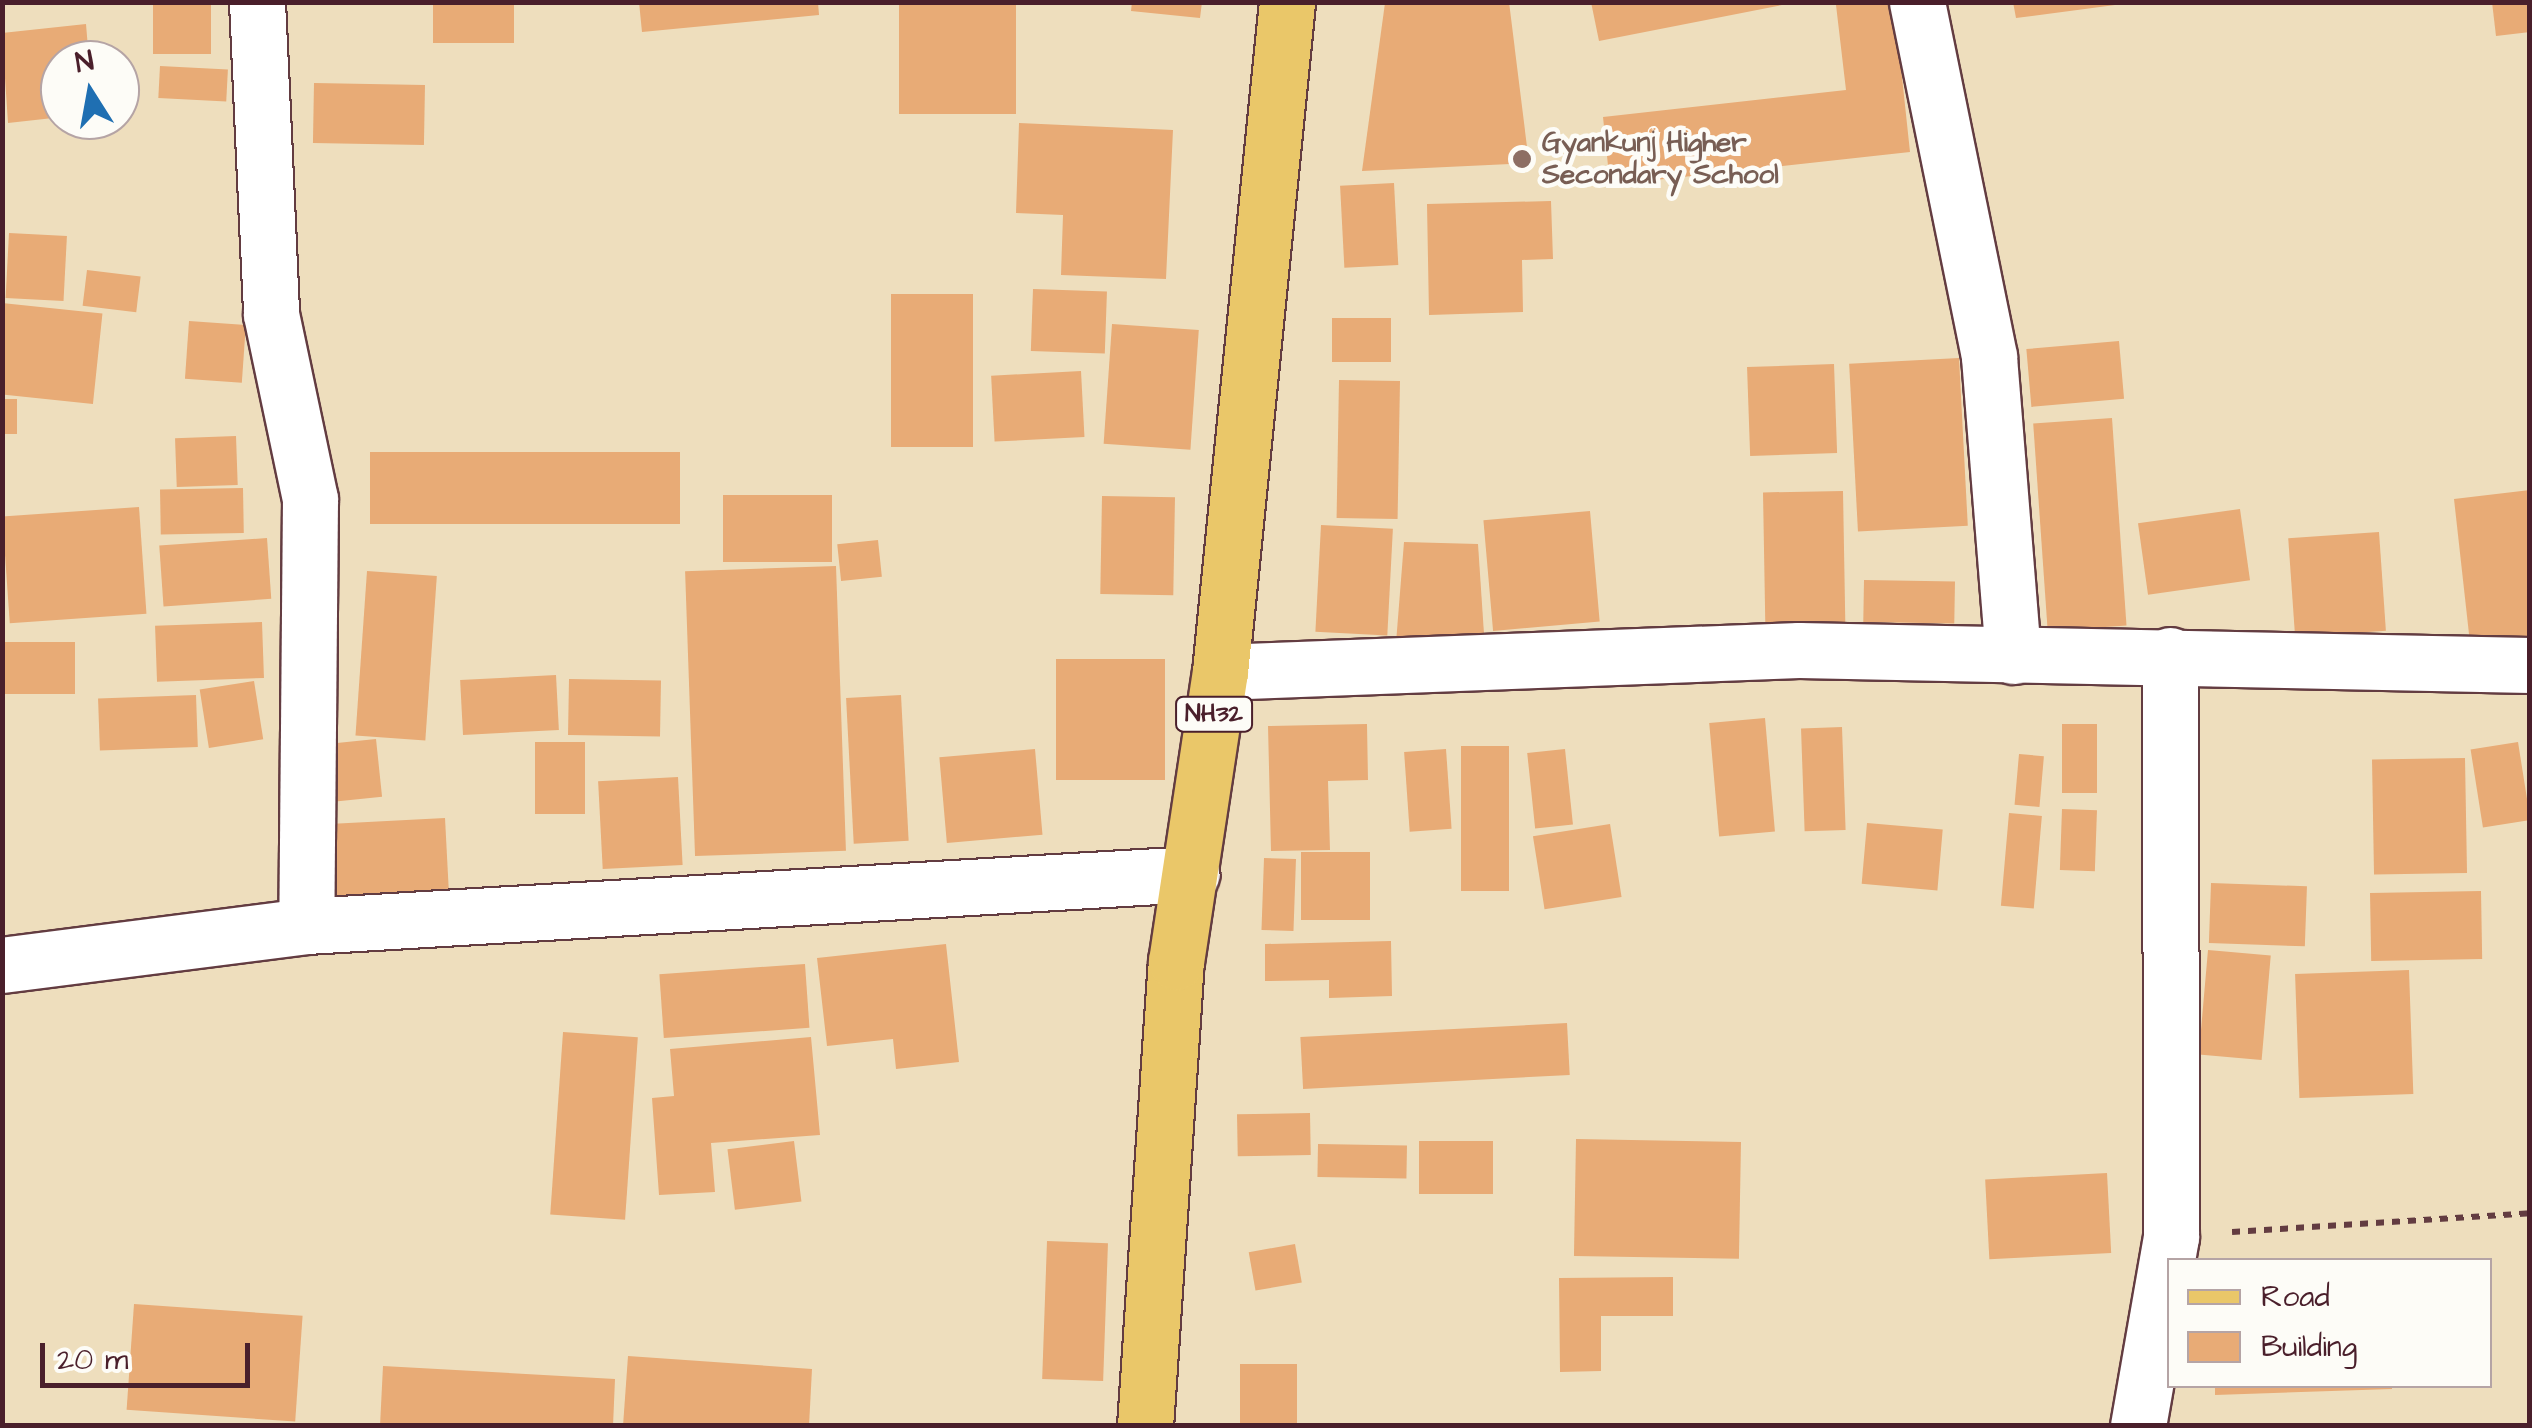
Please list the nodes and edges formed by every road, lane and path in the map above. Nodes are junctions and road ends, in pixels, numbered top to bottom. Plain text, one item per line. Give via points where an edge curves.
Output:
1 (257, 2) edge
2 (1287, 2) edge
3 (1916, 2) edge
4 (2170, 655) junction
5 (2012, 656) junction
6 (2530, 665) edge
7 (1220, 672) junction
8 (1191, 874) junction
9 (306, 926) junction
10 (2, 965) edge
11 (2530, 1213) edge
12 (2171, 1237) junction
13 (2167, 1258) edge
14 (2167, 1260) edge
15 (1145, 1426) edge
16 (2138, 1426) edge

1 - 9 street via 271,314 310,499
2 - 7 main road, NH32
3 - 5 street via 1990,357
4 - 5 street
4 - 6 street
4 - 12 street
5 - 7 street via 1798,650
7 - 8 main road, NH32
8 - 9 street
8 - 15 main road, NH32 via 1176,962
9 - 10 street
11 - 12 path
12 - 13 street
14 - 16 street

